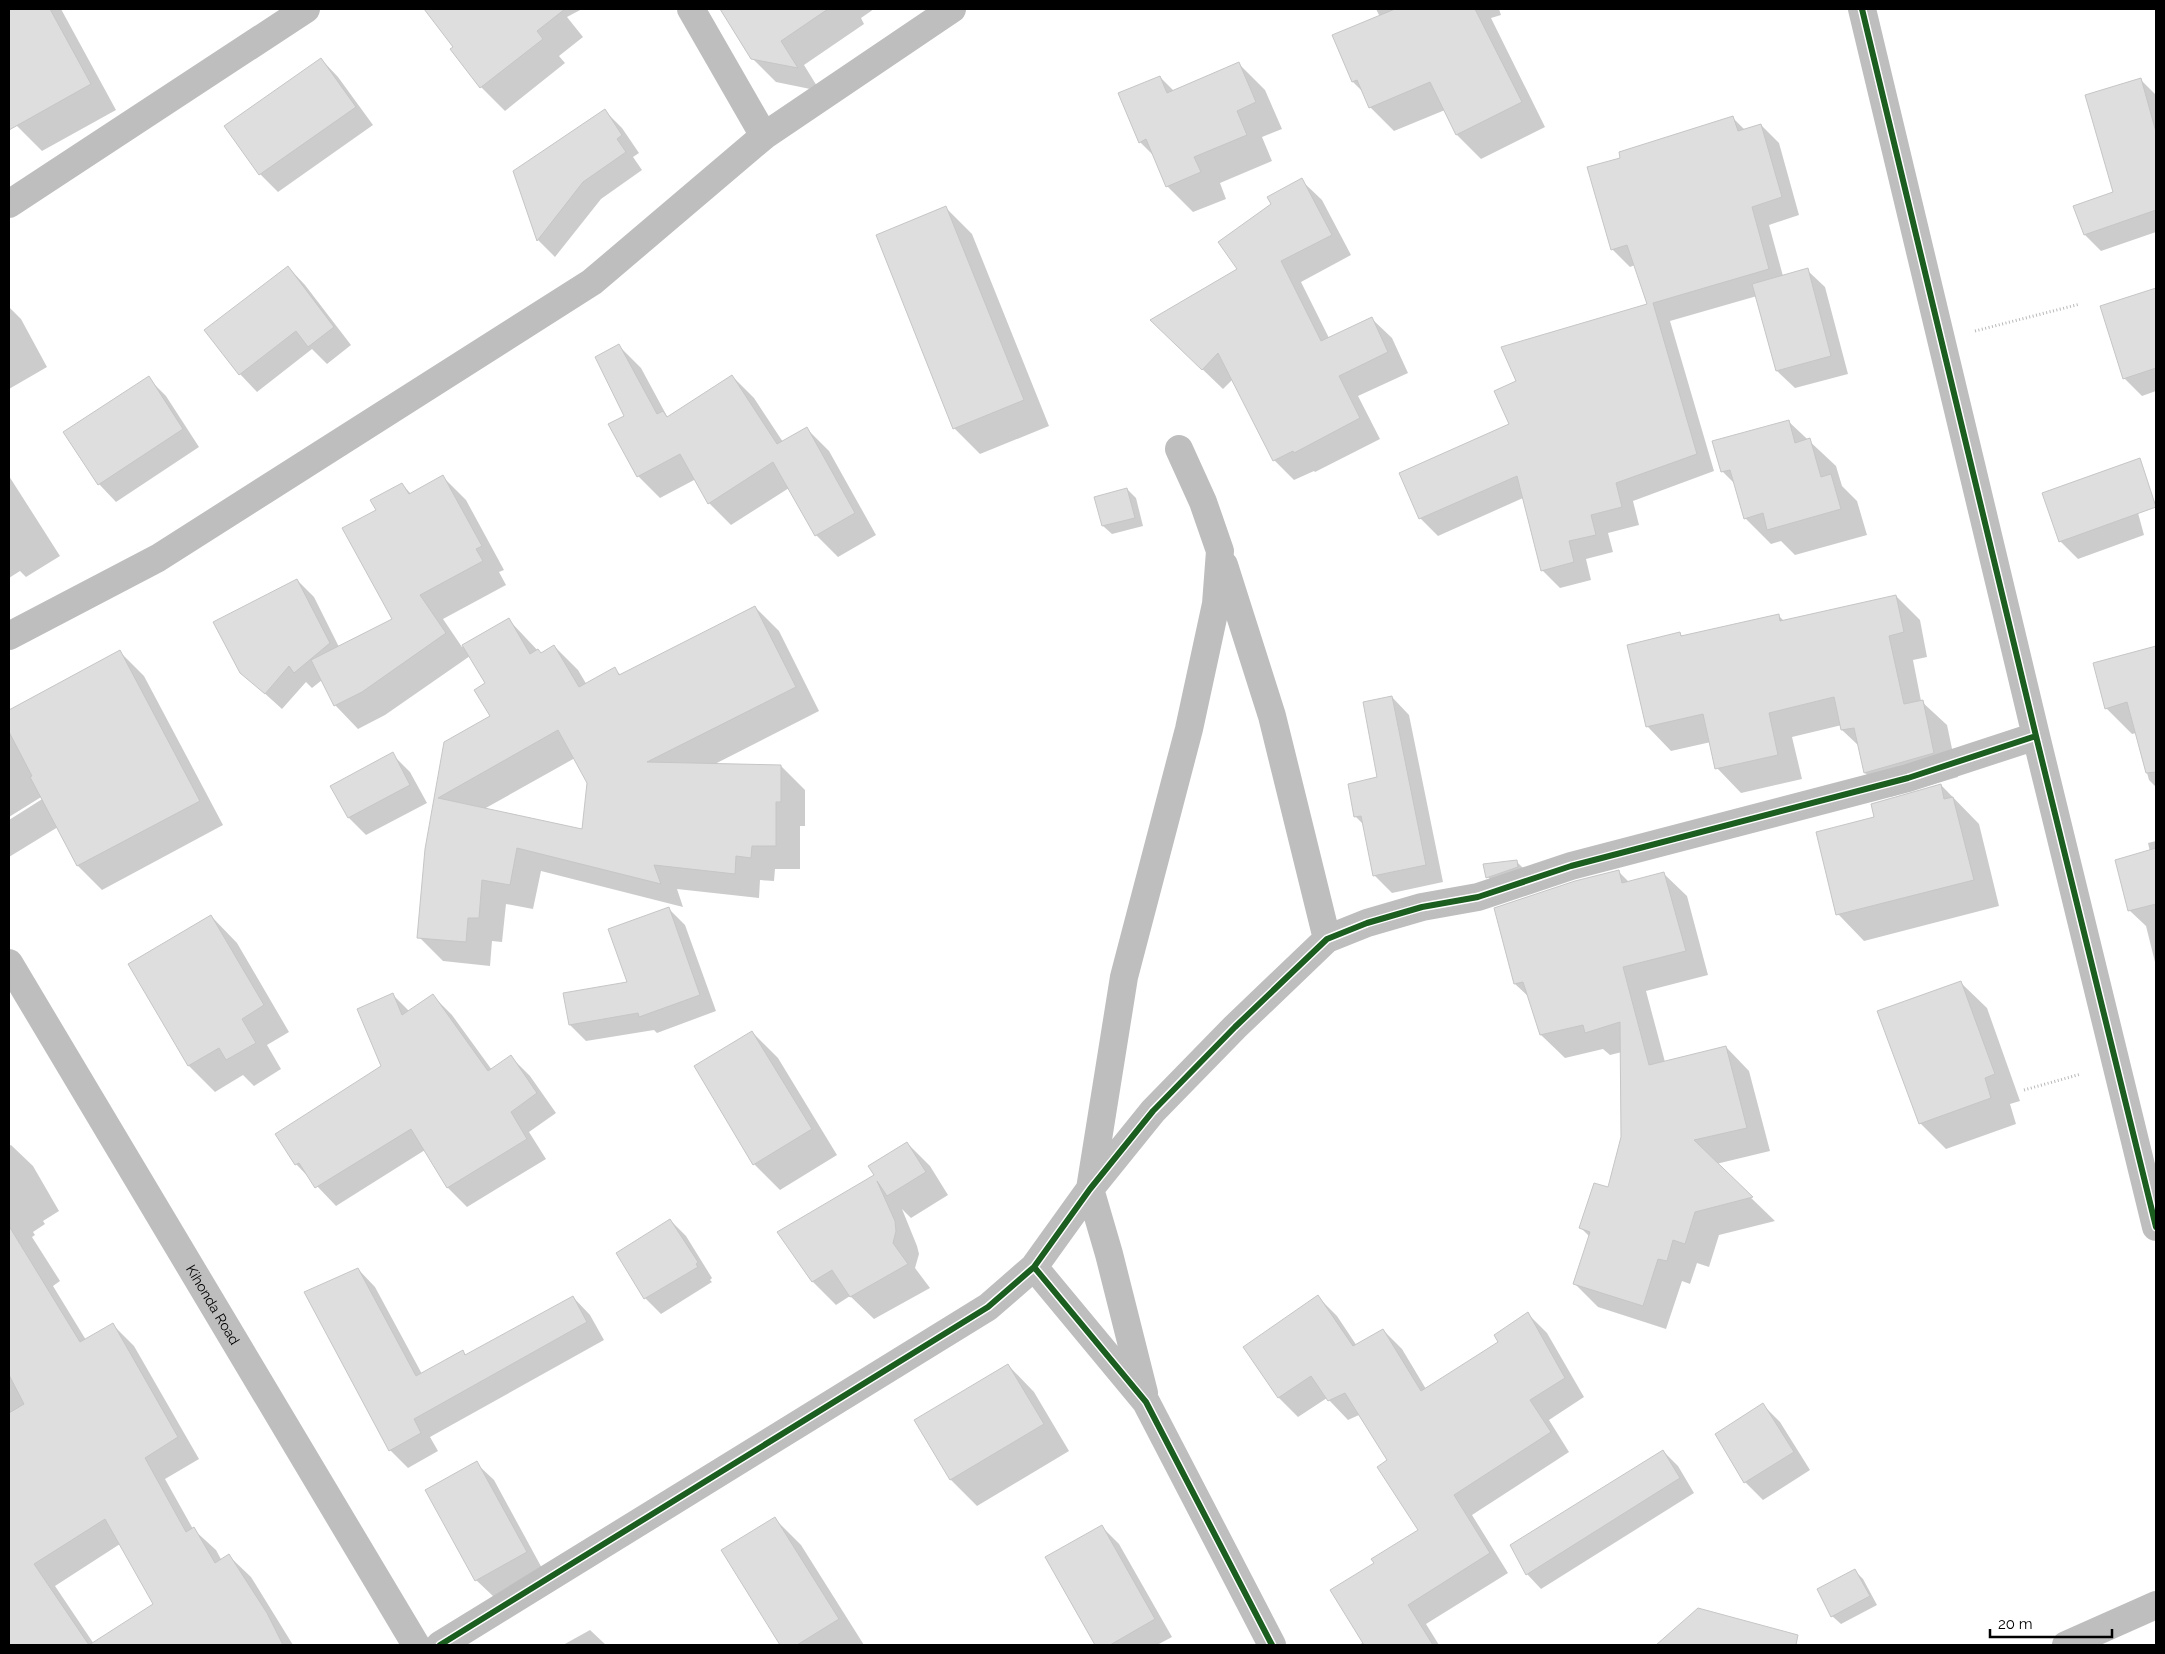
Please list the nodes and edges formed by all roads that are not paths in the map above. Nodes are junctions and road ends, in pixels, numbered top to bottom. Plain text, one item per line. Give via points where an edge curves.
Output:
1 (306, 9) edge
2 (691, 9) edge
3 (952, 9) edge
4 (1862, 9) edge
5 (764, 136) junction
6 (9, 204) edge
7 (1179, 449) dead end
8 (1220, 551) junction
9 (9, 636) edge
10 (2036, 736) junction
11 (1327, 939) junction
12 (9, 963) edge
13 (1090, 1189) junction
14 (2156, 1227) edge
15 (1034, 1268) junction
16 (1146, 1402) junction
17 (2156, 1605) edge
18 (416, 1645) edge
19 (440, 1645) edge
20 (1272, 1645) edge
21 (2066, 1645) edge

1 - 6 street
2 - 5 street
3 - 5 street
4 - 10 street
5 - 9 street via 592,282 158,558
7 - 8 street via 1203,502
8 - 11 street via 1272,716
8 - 13 street via 1216,604 1189,729 1124,977
10 - 11 street via 1908,778 1571,866 1478,897 1422,907
10 - 14 street
11 - 13 street via 1153,1112
12 - 18 street, Kihonda Road
13 - 15 street
13 - 16 street
15 - 16 street
15 - 19 street via 988,1307
16 - 20 street
17 - 21 street

